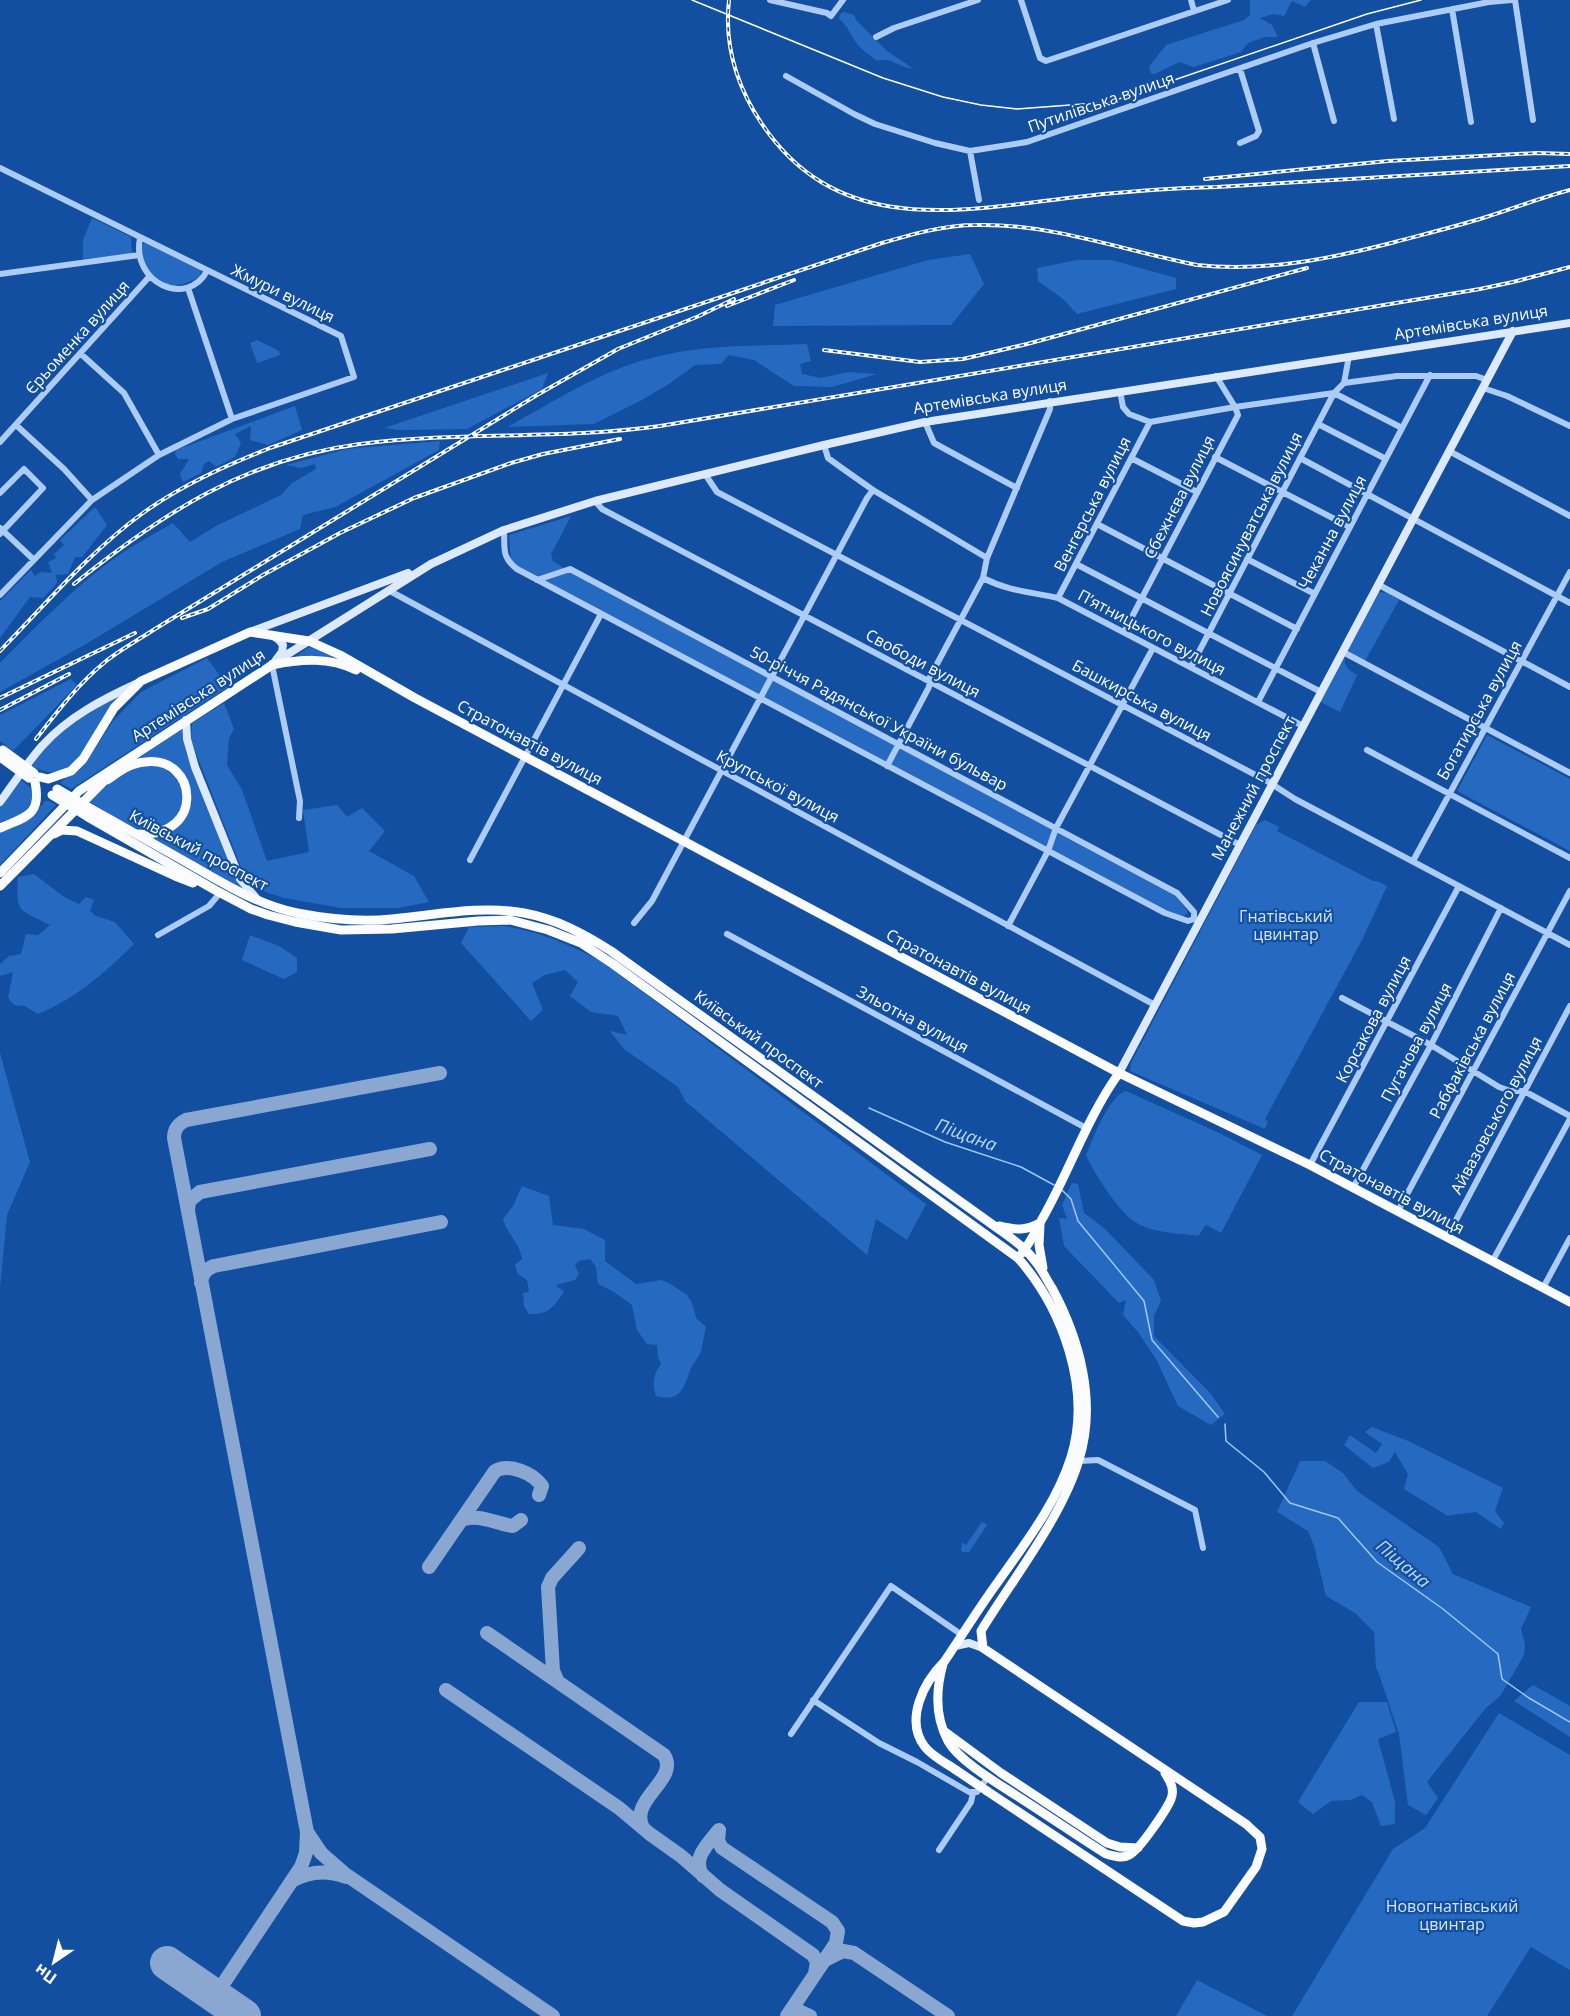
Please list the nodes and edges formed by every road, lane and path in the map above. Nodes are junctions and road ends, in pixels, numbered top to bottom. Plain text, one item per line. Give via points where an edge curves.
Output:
1 (770, 0) edge
2 (843, 0) edge
3 (978, 0) edge
4 (1021, 0) edge
5 (1191, 0) edge
6 (1228, 0) edge
7 (1514, 0) edge
8 (1452, 9) junction
9 (1194, 11) junction
10 (1376, 24) junction
11 (876, 37) dead end
12 (1313, 43) junction
13 (1240, 69) junction
14 (786, 76) dead end
15 (1394, 119) dead end
16 (1533, 120) dead end
17 (1334, 121) dead end
18 (1471, 122) dead end
19 (1240, 143) dead end
20 (970, 151) junction
21 (0, 168) edge
22 (979, 200) dead end
23 (140, 238) junction
24 (139, 255) junction
25 (207, 271) junction
26 (0, 274) edge
27 (149, 277) junction
28 (188, 288) junction
29 (1570, 322) edge
30 (1514, 331) junction
31 (81, 354) junction
32 (1349, 356) junction
33 (1430, 375) junction
34 (1216, 376) junction
35 (1344, 383) junction
36 (1485, 384) junction
37 (1120, 391) junction
38 (1334, 393) junction
39 (1050, 401) junction
40 (1235, 407) junction
41 (232, 419) junction
42 (925, 422) junction
43 (1150, 422) junction
44 (1318, 424) junction
45 (16, 425) junction
46 (1570, 426) edge
47 (1402, 428) junction
48 (0, 442) edge
49 (824, 445) junction
50 (1449, 452) junction
51 (159, 455) junction
52 (1215, 457) junction
53 (1131, 458) junction
54 (1300, 458) junction
55 (1386, 459) junction
56 (705, 474) junction
57 (1017, 488) junction
58 (873, 490) junction
59 (1197, 492) junction
60 (1282, 492) junction
61 (0, 493) edge
62 (1368, 493) junction
63 (92, 500) junction
64 (596, 501) junction
65 (1570, 516) edge
66 (1414, 518) junction
67 (1097, 524) junction
68 (1350, 527) junction
69 (504, 530) junction
70 (1, 531) edge
71 (837, 555) junction
72 (987, 558) junction
73 (1162, 558) junction
74 (33, 559) junction
75 (1247, 559) junction
76 (431, 564) junction
77 (1076, 564) junction
78 (1570, 572) edge
79 (983, 578) junction
80 (537, 580) junction
81 (1378, 585) junction
82 (388, 590) junction
83 (1230, 594) junction
84 (1315, 594) junction
85 (0, 595) edge
86 (1557, 596) junction
87 (1058, 598) junction
88 (1141, 598) junction
89 (1570, 603) edge
90 (601, 614) junction
91 (805, 615) junction
92 (961, 620) junction
93 (330, 628) junction
94 (1297, 628) junction
95 (250, 632) junction
96 (1124, 632) junction
97 (1209, 634) junction
98 (272, 636) junction
99 (309, 641) junction
100 (1153, 648) junction
101 (1343, 652) junction
102 (340, 655) junction
103 (1521, 662) junction
104 (272, 665) junction
105 (1191, 667) junction
106 (1276, 669) junction
107 (772, 677) junction
108 (141, 681) junction
109 (929, 681) junction
110 (563, 686) junction
111 (1570, 687) edge
112 (1321, 692) junction
113 (415, 698) junction
114 (761, 698) junction
115 (1258, 702) junction
116 (1122, 705) junction
117 (186, 720) junction
118 (1303, 726) junction
119 (1485, 728) junction
120 (899, 744) junction
121 (0, 748) edge
122 (1367, 750) dead end
123 (0, 757) edge
124 (526, 757) junction
125 (129, 758) junction
126 (1089, 765) junction
127 (887, 766) junction
128 (722, 771) junction
129 (1570, 773) edge
130 (35, 778) junction
131 (102, 782) junction
132 (1273, 784) junction
133 (1449, 794) junction
134 (0, 802) edge
135 (91, 814) junction
136 (299, 818) dead end
137 (0, 828) edge
138 (1056, 828) junction
139 (135, 834) junction
140 (51, 836) junction
141 (685, 842) junction
142 (1240, 845) junction
143 (1048, 851) junction
144 (1570, 858) edge
145 (470, 860) dead end
146 (1413, 861) junction
147 (0, 873) edge
148 (0, 886) edge
149 (1459, 886) junction
150 (1570, 891) edge
151 (217, 892) junction
152 (257, 900) junction
153 (271, 905) junction
154 (1501, 908) junction
155 (251, 909) junction
156 (268, 915) junction
157 (434, 915) junction
158 (414, 917) junction
159 (1197, 920) junction
160 (634, 922) dead end
161 (439, 925) junction
162 (1008, 926) junction
163 (415, 928) junction
164 (1547, 933) junction
165 (727, 934) dead end
166 (158, 935) dead end
167 (1570, 945) edge
168 (1342, 998) dead end
169 (1155, 1005) junction
170 (1570, 1006) edge
171 (1387, 1021) junction
172 (1431, 1045) junction
173 (1474, 1070) junction
174 (1119, 1073) junction
175 (1524, 1091) junction
176 (1570, 1118) edge
177 (1086, 1128) junction
178 (1310, 1165) junction
179 (1353, 1188) junction
180 (1398, 1212) junction
181 (1040, 1223) junction
182 (993, 1225) junction
183 (1447, 1237) junction
184 (1570, 1238) edge
185 (1025, 1250) junction
186 (1018, 1258) junction
187 (1492, 1262) junction
188 (1044, 1275) junction
189 (1543, 1288) junction
190 (1570, 1302) edge
191 (1065, 1313) junction
192 (1056, 1318) junction
193 (1079, 1461) junction
194 (1203, 1548) dead end
195 (962, 1635) junction
196 (955, 1646) junction
197 (983, 1648) junction
198 (944, 1662) junction
199 (813, 1700) junction
200 (944, 1731) junction
201 (791, 1734) dead end
202 (1162, 1768) junction
203 (988, 1777) junction
204 (973, 1793) junction
205 (1138, 1848) junction
206 (939, 1850) dead end

1 - 2 street via 831,16
3 - 11 street
4 - 9 street via 1040,58 1046,61
5 - 9 street
6 - 9 street
7 - 8 street, Путилівська вулиця
7 - 16 street, Путилівська вулиця
8 - 10 street, Путилівська вулиця
8 - 18 street
10 - 12 street, Путилівська вулиця
10 - 15 street
12 - 13 street, Путилівська вулиця
12 - 17 street
13 - 19 street via 1259,131
13 - 20 street, Путилівська вулиця via 1027,142
14 - 20 street, Путилівська вулиця via 875,124
20 - 22 street
21 - 23 street, Жмури вулиця
23 - 24 street
23 - 25 street, Жмури вулиця
24 - 26 street
24 - 27 street
25 - 28 street, Жмури вулиця via 202,281
25 - 41 street, Жмури вулиця via 341,336 354,377
27 - 28 street via 173,288
27 - 31 street, Єрьоменка вулиця
28 - 41 street
29 - 30 main road, Артемівська вулиця
30 - 32 main road, Артемівська вулиця
30 - 36 main road, Манежний проспект
31 - 45 street, Єрьоменка вулиця
31 - 51 street via 124,393
32 - 34 main road, Артемівська вулиця
32 - 35 street
33 - 35 street
33 - 36 street via 1476,376
33 - 47 street, Чеканна вулиця
34 - 37 main road, Артемівська вулиця
34 - 40 street
35 - 38 street
36 - 46 street
36 - 50 main road, Манежний проспект
37 - 39 main road, Артемівська вулиця
37 - 43 street via 1123,407 1129,414
38 - 40 street
38 - 44 street, Новоясинуватська вулиця
38 - 47 street
39 - 42 main road, Артемівська вулиця
39 - 57 street
40 - 43 street
40 - 52 street, Сбежнєва вулиця via 1238,415
41 - 51 street
42 - 49 main road, Артемівська вулиця
42 - 57 street via 934,443
43 - 53 street, Венгерська вулиця
44 - 54 street, Новоясинуватська вулиця
44 - 55 street
45 - 48 street, Єрьоменка вулиця
45 - 63 street
47 - 55 street, Чеканна вулиця
49 - 56 main road, Артемівська вулиця
49 - 58 street via 828,458
50 - 65 street
50 - 66 main road, Манежний проспект
51 - 63 street
52 - 59 street, Сбежнєва вулиця
52 - 60 street
53 - 59 street
53 - 67 street, Венгерська вулиця
54 - 60 street, Новоясинуватська вулиця
54 - 62 street
55 - 62 street, Чеканна вулиця
56 - 64 main road, Артемівська вулиця
56 - 71 street, Башкирська вулиця via 717,492
57 - 72 street
58 - 71 street
58 - 72 street
59 - 73 street, Сбежнєва вулиця
60 - 68 street
60 - 75 street, Новоясинуватська вулиця
61 - 70 street via 24,469 43,488
62 - 66 street
62 - 68 street, Чеканна вулиця
63 - 74 street
64 - 69 main road, Артемівська вулиця
64 - 91 street, Свободи вулиця via 602,509
66 - 81 main road, Манежний проспект
66 - 86 street
67 - 73 street
67 - 77 street, Венгерська вулиця
68 - 84 street, Чеканна вулиця
69 - 76 main road, Артемівська вулиця
69 - 80 street via 507,562
70 - 74 street
71 - 91 street
71 - 92 street, Башкирська вулиця
72 - 79 street
73 - 83 street
73 - 88 street, Сбежнєва вулиця
74 - 85 street
75 - 83 street, Новоясинуватська вулиця
75 - 84 street
76 - 82 main road, Артемівська вулиця
76 - 95 main road, Артемівська вулиця
77 - 87 street, Венгерська вулиця
77 - 88 street
78 - 86 street, Богатирська вулиця
79 - 87 street, П’ятницького вулиця via 1016,591
79 - 92 street
80 - 90 street
80 - 107 street, 50-річчя Радянської України бульвар via 570,569
81 - 101 main road, Манежний проспект
81 - 103 street
82 - 93 main road, Артемівська вулиця
82 - 110 street, Крупської вулиця
83 - 94 street
83 - 97 street, Новоясинуватська вулиця
84 - 94 street, Чеканна вулиця
86 - 89 street
86 - 103 street, Богатирська вулиця
87 - 96 street, П’ятницького вулиця
88 - 96 street, Сбежнєва вулиця
88 - 97 street
90 - 110 street
90 - 114 street
91 - 107 street
91 - 109 street, Свободи вулиця
92 - 109 street
92 - 116 street, Башкирська вулиця
93 - 99 main road, Артемівська вулиця
93 - 102 main road via 326,643
94 - 106 street, Чеканна вулиця
95 - 98 main road, Стратонавтів вулиця
95 - 108 main road, Артемівська вулиця
96 - 100 street, П’ятницького вулиця
97 - 105 street, Новоясинуватська вулиця
97 - 106 street
98 - 99 main road, Стратонавтів вулиця
98 - 104 main road via 283,645
99 - 102 main road, Стратонавтів вулиця
99 - 104 main road, Артемівська вулиця
100 - 105 street, П’ятницького вулиця
100 - 116 street
101 - 112 main road, Манежний проспект
101 - 119 street
102 - 113 main road, Стратонавтів вулиця
103 - 111 street
103 - 119 street, Богатирська вулиця
104 - 113 main road via 301,659 347,665
104 - 117 main road, Артемівська вулиця
104 - 136 street via 300,801
105 - 115 street, П’ятницького вулиця
106 - 112 street
106 - 115 street, Чеканна вулиця
107 - 114 street
107 - 120 street, 50-річчя Радянської України бульвар
108 - 130 main road via 114,708 83,759 70,771
108 - 134 main road, Артемівська вулиця via 103,698 42,745
109 - 120 street
109 - 126 street, Свободи вулиця
110 - 124 street
110 - 128 street, Крупської вулиця
112 - 118 main road, Манежний проспект
113 - 124 main road, Стратонавтів вулиця
114 - 127 street
114 - 128 street
115 - 118 street, П’ятницького вулиця
116 - 126 street
116 - 132 street, Башкирська вулиця
117 - 125 main road, Артемівська вулиця
117 - 152 main road via 195,767 240,879
118 - 132 main road, Манежний проспект
119 - 129 street
119 - 133 street, Богатирська вулиця
120 - 127 street
120 - 138 street, 50-річчя Радянської України бульвар
121 - 130 main road, bridge
122 - 133 street
123 - 130 main road, bridge
124 - 141 main road, Стратонавтів вулиця
124 - 145 street
125 - 131 main road
125 - 147 main road, Артемівська вулиця via 80,791
126 - 138 street
126 - 142 street, Свободи вулиця
127 - 143 street
128 - 141 street
128 - 162 street, Крупської вулиця
130 - 135 main road, bridge
130 - 137 main road via 37,804 30,813
131 - 139 main road via 143,762 161,763 179,775 188,801 177,823 151,835
131 - 140 main road
132 - 142 main road, Манежний проспект
132 - 146 street, Башкирська вулиця
133 - 144 street
133 - 146 street, Богатирська вулиця
135 - 139 main road, Київський проспект
135 - 151 main road, Київський проспект
138 - 143 street
138 - 159 street, 50-річчя Радянської України бульвар via 1177,893
139 - 152 main road, Київський проспект
140 - 148 main road
140 - 151 main road via 62,830 77,831
141 - 160 street via 652,901
141 - 174 main road, Стратонавтів вулиця
142 - 159 main road, Манежний проспект
143 - 159 street via 1165,913
143 - 162 street
146 - 149 street, Башкирська вулиця
149 - 154 street, Башкирська вулиця
149 - 171 street, Корсакова вулиця
150 - 164 street, Рабфаківська вулиця
151 - 155 main road, Київський проспект
151 - 166 street via 209,906
152 - 153 main road, Київський проспект
152 - 155 main road via 256,907
153 - 156 main road via 266,911
153 - 158 main road, Київський проспект via 343,920
154 - 164 street, Башкирська вулиця
154 - 172 street, Пугачова вулиця
155 - 156 main road, Київський проспект
156 - 163 main road, Київський проспект via 341,930
157 - 158 main road, Київський проспект
157 - 161 main road
157 - 182 main road, Київський проспект via 479,910 514,912 580,932
158 - 163 main road
159 - 169 main road, Манежний проспект
161 - 163 main road, Київський проспект
161 - 186 main road, Київський проспект via 510,920 581,943
162 - 169 street, Крупської вулиця
164 - 167 street, Башкирська вулиця
164 - 173 street, Рабфаківська вулиця
165 - 177 street, Зльотна вулиця
168 - 171 street
169 - 174 main road, Манежний проспект
170 - 175 street, Айвазовського вулиця
171 - 172 street
171 - 178 street, Корсакова вулиця
172 - 173 street
172 - 179 street, Пугачова вулиця
173 - 175 street via 1499,1087
173 - 180 street, Рабфаківська вулиця
174 - 177 main road, Манежний проспект
174 - 178 main road, Стратонавтів вулиця
175 - 176 street
175 - 183 street, Айвазовського вулиця
176 - 187 street
177 - 181 main road, Манежний проспект
178 - 179 main road, Стратонавтів вулиця
179 - 180 main road, Стратонавтів вулиця
180 - 183 main road, Стратонавтів вулиця
181 - 182 main road via 1018,1231
181 - 185 main road, Манежний проспект
181 - 188 main road
182 - 185 main road, Київський проспект
183 - 187 main road, Стратонавтів вулиця
184 - 189 street
185 - 186 main road, Манежний проспект
185 - 188 main road, Київський проспект
186 - 192 main road, Київський проспект
187 - 189 main road, Стратонавтів вулиця
188 - 191 main road, Київський проспект
189 - 190 main road, Стратонавтів вулиця
191 - 192 main road
191 - 193 main road, Київський проспект via 1075,1339 1087,1400
192 - 195 main road, Київський проспект via 1074,1372 1078,1404 1071,1457 1048,1508
193 - 194 street via 1098,1460 1195,1510
193 - 197 main road, Київський проспект via 1055,1514 981,1631
195 - 196 main road, Київський проспект
195 - 199 street via 891,1586
196 - 197 main road via 969,1643
196 - 198 main road, Київський проспект
197 - 202 main road, Київський проспект
198 - 200 main road via 937,1694
198 - 202 main road, Київський проспект, bridge via 922,1691 918,1728 926,1749 1183,1921 1212,1919 1224,1912 1256,1867 1262,1849 1260,1837
199 - 201 street
199 - 204 street via 879,1743
200 - 203 main road via 948,1742
200 - 205 main road via 1107,1844
202 - 205 main road via 1172,1782 1171,1800
203 - 204 street
203 - 205 main road via 1106,1854 1124,1857
204 - 206 street

